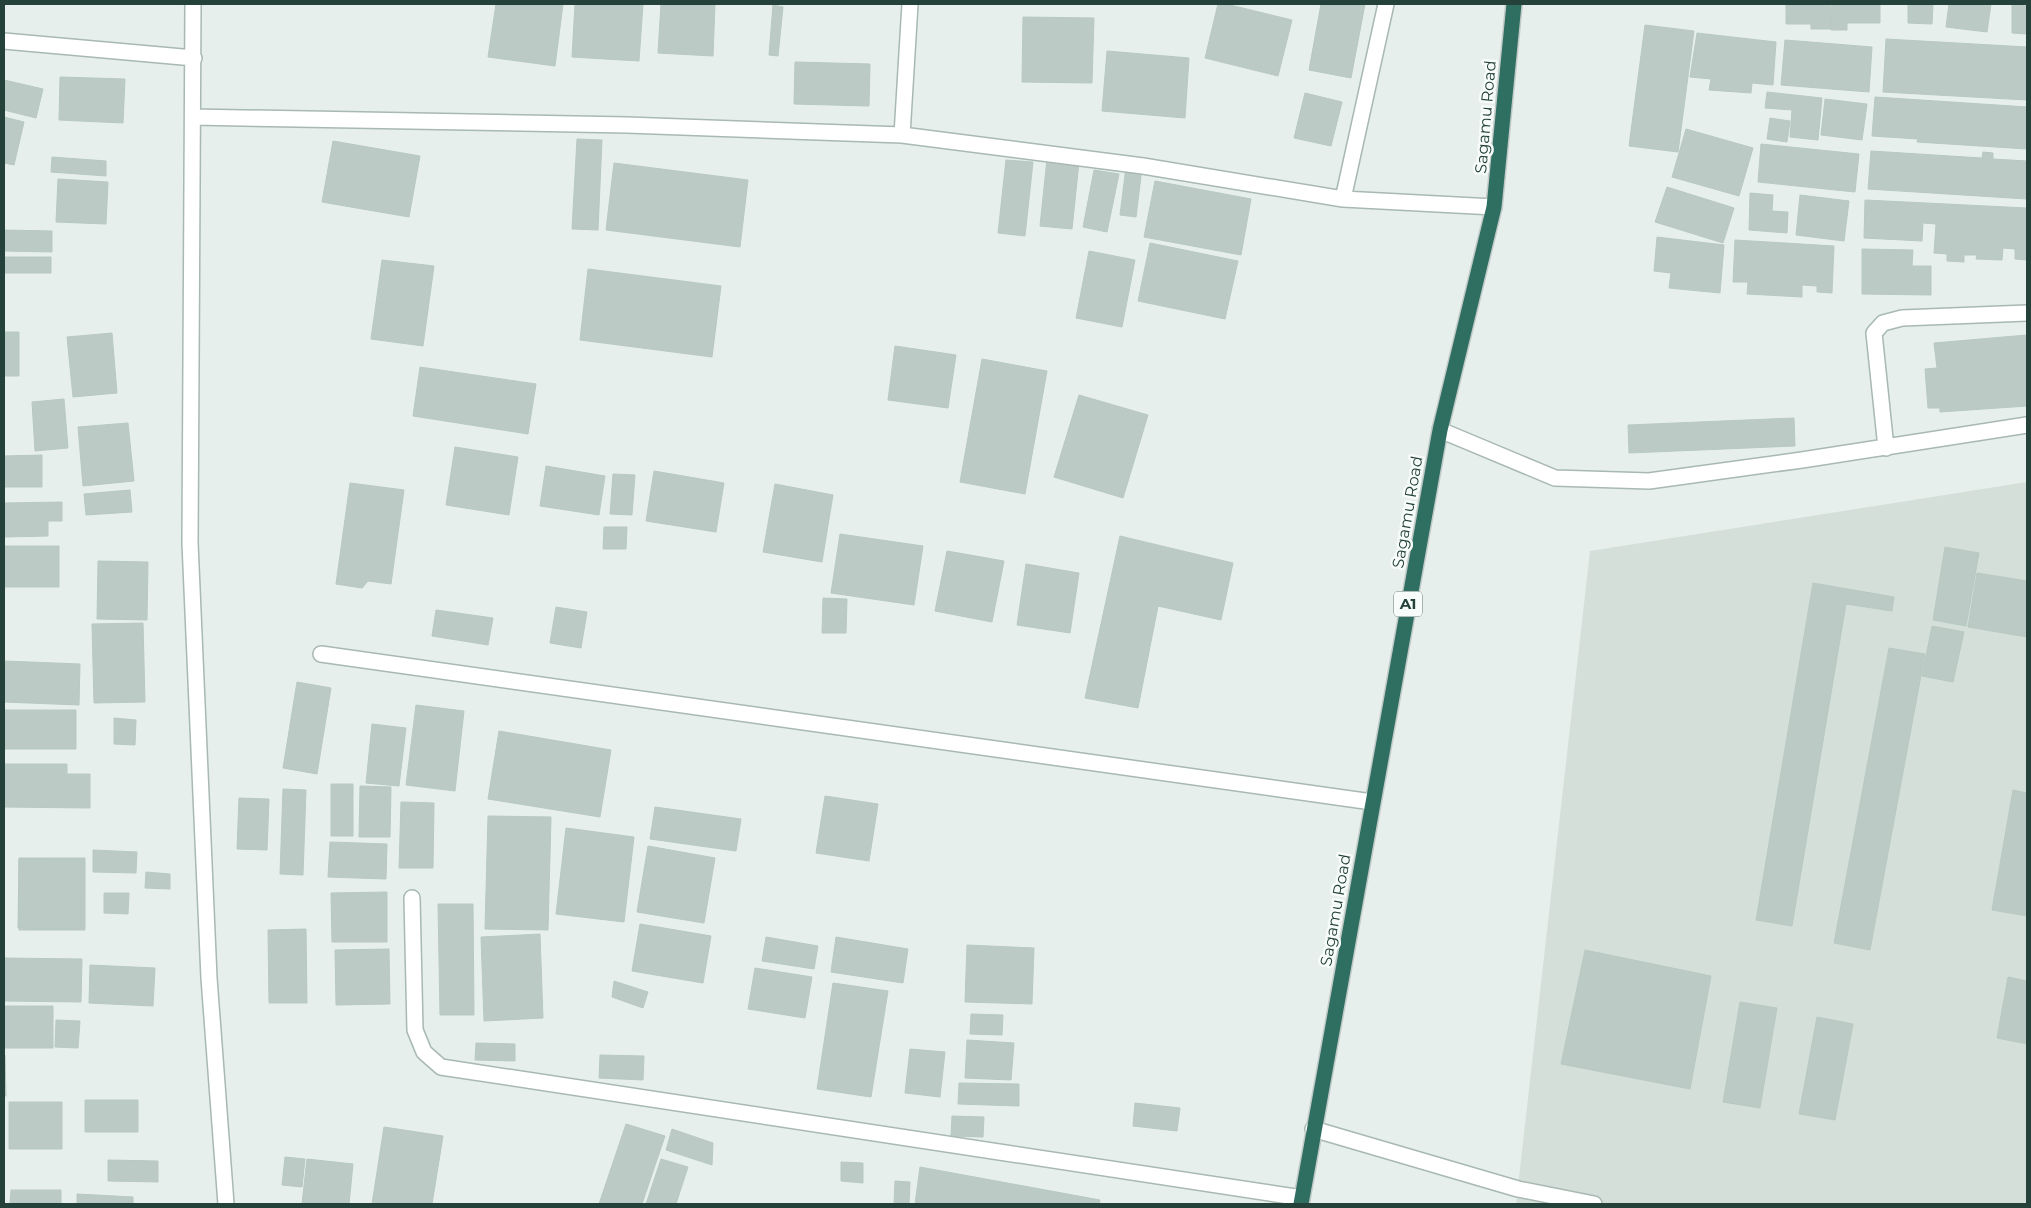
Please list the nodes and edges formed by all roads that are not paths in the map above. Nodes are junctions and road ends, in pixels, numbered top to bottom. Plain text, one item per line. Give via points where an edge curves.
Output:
1 (193, 4) edge
2 (910, 4) edge
3 (1386, 4) edge
4 (1514, 4) edge
5 (4, 41) edge
6 (194, 58) junction
7 (193, 117) junction
8 (902, 135) junction
9 (1343, 199) junction
10 (1494, 206) junction
11 (2027, 313) edge
12 (2027, 425) edge
13 (1440, 430) junction
14 (1886, 448) junction
15 (321, 654) dead end
16 (1372, 802) junction
17 (412, 898) dead end
18 (1313, 1129) junction
19 (1301, 1201) edge
20 (226, 1204) edge
21 (1594, 1204) edge

1 - 6 street
2 - 8 street
3 - 9 street
4 - 10 highway, Sagamu Road / A1
5 - 6 street
6 - 7 street
7 - 8 street via 626,125
7 - 20 street via 190,543 209,978
8 - 9 street via 1143,166
9 - 10 street
10 - 13 highway, Sagamu Road / A1
11 - 14 street via 1902,318 1883,323 1874,333
12 - 14 street
13 - 14 street via 1555,478 1649,481
13 - 16 highway, Sagamu Road / A1
15 - 16 street
16 - 18 highway, Sagamu Road / A1
17 - 19 street via 415,1030 424,1052 441,1066
18 - 19 highway, Sagamu Road / A1
18 - 21 street via 1518,1188

